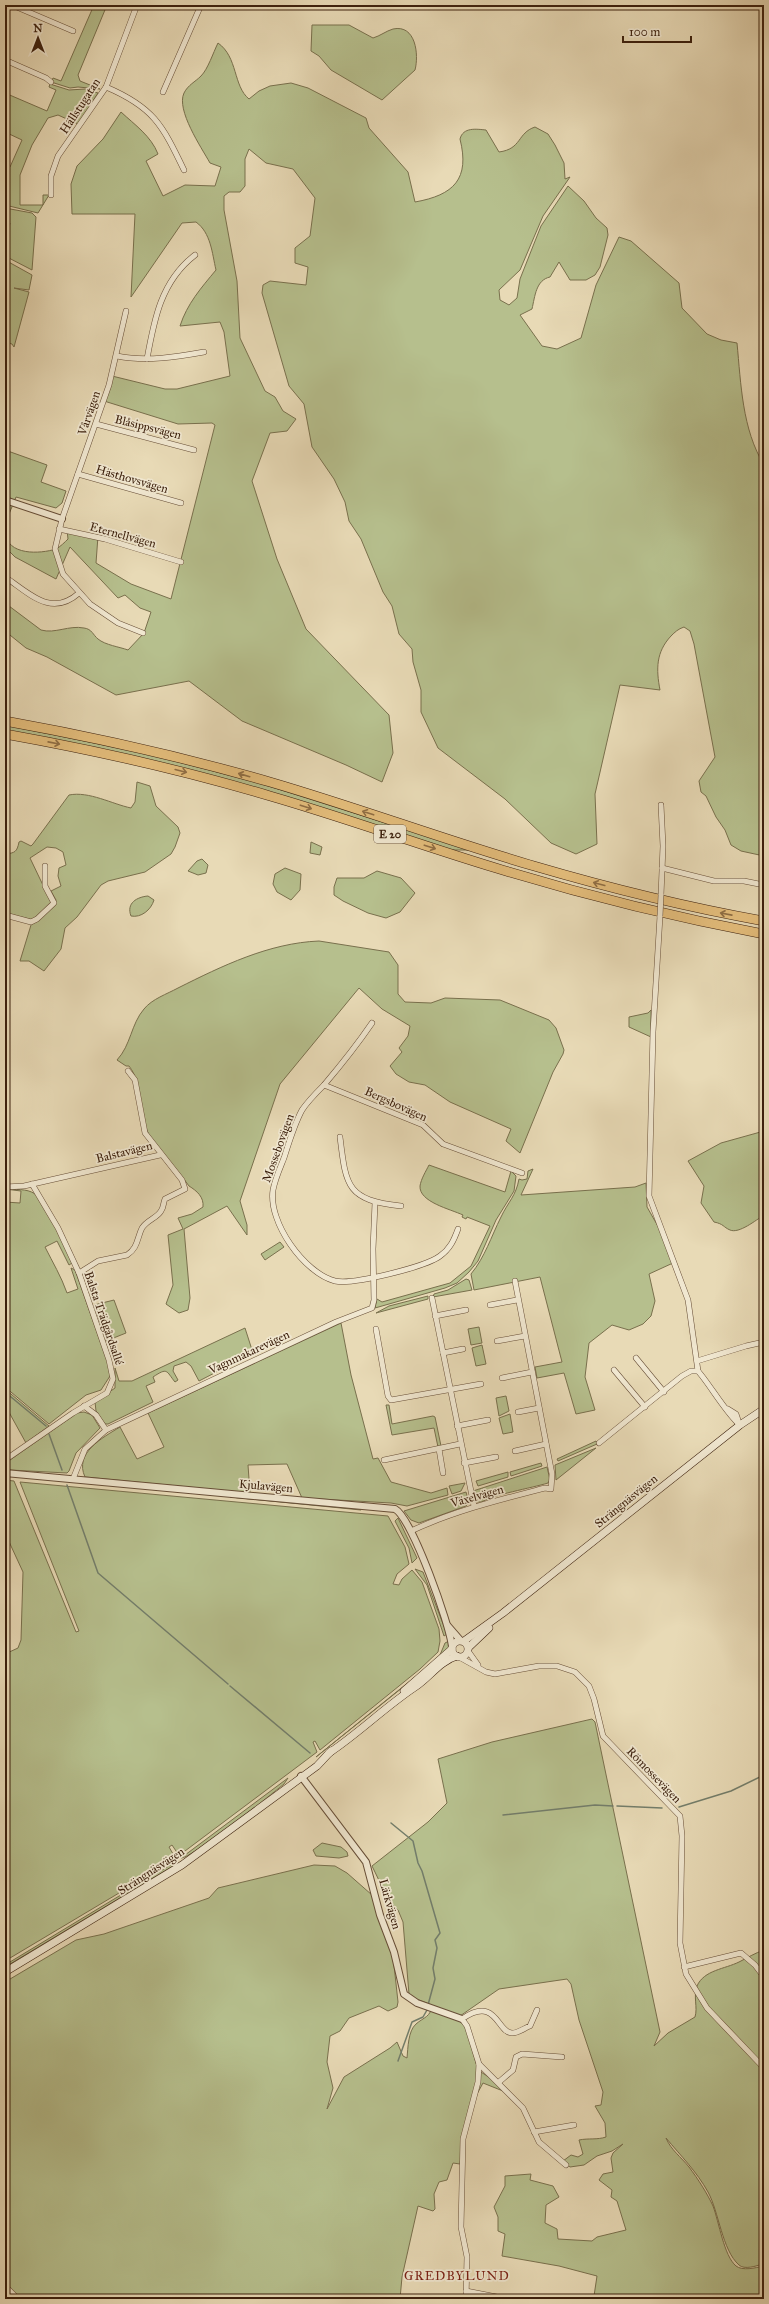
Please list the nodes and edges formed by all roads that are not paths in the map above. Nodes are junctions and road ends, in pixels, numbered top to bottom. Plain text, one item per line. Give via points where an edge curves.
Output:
1 (6, 5) edge
2 (12, 5) edge
3 (137, 5) edge
4 (201, 5) edge
5 (5, 8) edge
6 (73, 31) dead end
7 (5, 60) edge
8 (51, 82) dead end
9 (106, 86) junction
10 (163, 92) dead end
11 (184, 170) dead end
12 (51, 195) dead end
13 (195, 255) dead end
14 (126, 311) dead end
15 (204, 352) dead end
16 (117, 356) junction
17 (147, 359) junction
18 (96, 424) junction
19 (194, 450) dead end
20 (78, 474) junction
21 (5, 500) edge
22 (181, 503) dead end
23 (62, 519) junction
24 (59, 529) junction
25 (181, 562) dead end
26 (5, 577) edge
27 (79, 593) junction
28 (143, 633) dead end
29 (5, 721) edge
30 (5, 734) edge
31 (661, 805) dead end
32 (44, 866) dead end
33 (662, 868) junction
34 (764, 885) edge
35 (5, 914) edge
36 (764, 921) edge
37 (764, 934) edge
38 (372, 1023) dead end
39 (128, 1071) dead end
40 (324, 1085) junction
41 (340, 1137) dead end
42 (160, 1156) junction
43 (522, 1173) dead end
44 (32, 1184) junction
45 (5, 1187) edge
46 (375, 1203) junction
47 (401, 1206) dead end
48 (458, 1229) dead end
49 (79, 1273) junction
50 (373, 1277) junction
51 (514, 1281) dead end
52 (432, 1298) dead end
53 (518, 1300) junction
54 (490, 1305) dead end
55 (466, 1310) dead end
56 (435, 1316) junction
57 (376, 1329) dead end
58 (525, 1336) junction
59 (497, 1341) dead end
60 (764, 1342) edge
61 (463, 1349) dead end
62 (443, 1353) junction
63 (636, 1358) dead end
64 (697, 1361) junction
65 (614, 1370) dead end
66 (698, 1371) junction
67 (532, 1372) junction
68 (502, 1378) dead end
69 (481, 1384) dead end
70 (450, 1390) junction
71 (664, 1392) junction
72 (84, 1406) junction
73 (645, 1407) junction
74 (539, 1408) junction
75 (764, 1409) edge
76 (518, 1412) dead end
77 (488, 1420) dead end
78 (740, 1425) junction
79 (457, 1426) junction
80 (106, 1430) junction
81 (599, 1443) dead end
82 (460, 1444) junction
83 (546, 1444) junction
84 (439, 1450) junction
85 (516, 1451) dead end
86 (496, 1457) dead end
87 (5, 1460) edge
88 (384, 1460) dead end
89 (464, 1463) junction
90 (5, 1473) edge
91 (443, 1473) dead end
92 (73, 1480) junction
93 (474, 1506) junction
94 (411, 1531) junction
95 (503, 1613) junction
96 (448, 1626) junction
97 (462, 1641) junction
98 (452, 1648) junction
99 (468, 1649) junction
100 (458, 1657) junction
101 (479, 1667) junction
102 (399, 1697) junction
103 (301, 1776) junction
104 (684, 1966) junction
105 (5, 1972) edge
106 (764, 1977) edge
107 (537, 2010) dead end
108 (462, 2019) junction
109 (562, 2057) dead end
110 (479, 2064) junction
111 (764, 2068) edge
112 (499, 2082) junction
113 (574, 2125) dead end
114 (534, 2132) junction
115 (566, 2165) dead end
116 (5, 2286) edge
117 (466, 2291) junction
118 (500, 2298) edge
119 (18, 2299) edge
120 (466, 2299) edge
121 (507, 2299) edge

1 - 5 street
2 - 6 street
3 - 9 street, Hällstugatan
4 - 10 street
7 - 8 street
9 - 11 street via 128,96 152,115 168,137
9 - 12 street, Hällstugatan via 58,156 52,176
13 - 17 street via 172,278 161,300
14 - 16 street, Vårvägen
15 - 17 street
16 - 17 street via 134,360
16 - 18 street, Vårvägen
18 - 19 street, Blåsippsvägen
18 - 20 street, Vårvägen
20 - 22 street, Hästhovsvägen
20 - 23 street, Vårvägen
21 - 23 street
23 - 24 street, Vårvägen
24 - 25 street, Eternellvägen via 105,539
24 - 27 street, Vårvägen via 55,549 58,563 63,574
26 - 27 street via 45,603 65,602
27 - 28 street, Vårvägen via 108,617
36 -> 29 highway, E 20 via 677,903 562,874 303,792 208,765 108,741
30 -> 37 highway, E 20 via 200,776 562,887 650,910
31 - 33 street
32 - 35 street via 45,886 54,903 31,922
33 - 34 street via 714,881 744,881
33 - 64 street, bridge via 653,1032 649,1196 688,1300
38 - 40 street, Mossebovägen
39 - 42 street, Balstavägen via 134,1080 145,1133
40 - 43 street, Bergsbovägen via 423,1125 443,1144
40 - 50 street, Mossebovägen via 299,1116 273,1188 274,1210 280,1226 294,1247 319,1274 343,1282
41 - 46 street via 346,1178 358,1193
42 - 44 street, Balstavägen
42 - 49 street via 184,1184 184,1191 165,1199 161,1211 147,1222 128,1256 98,1261
44 - 45 street, Balstavägen
44 - 49 street, Balsta Trädgårdsallé via 58,1228
46 - 47 street
46 - 50 street, Vagnmakarevägen
48 - 50 street, Mossebovägen via 449,1248 435,1259
49 - 72 street, Balsta Trädgårdsallé via 113,1379 107,1393
50 - 80 street, Vagnmakarevägen via 374,1300 370,1310 336,1322
51 - 53 street
52 - 56 street
53 - 54 street
53 - 58 street
55 - 56 street
56 - 62 street
57 - 70 street via 388,1396 391,1400
58 - 59 street
58 - 67 street
60 - 64 street
61 - 62 street
62 - 70 street
63 - 71 street
64 - 66 street
65 - 73 street
66 - 71 street via 686,1374
66 - 78 street via 728,1409 736,1414
67 - 68 street
67 - 74 street
69 - 70 street
70 - 79 street
71 - 73 street
72 - 80 street via 96,1415
72 - 87 street, Balsta Trädgårdsallé
73 - 81 street
74 - 76 street
74 - 83 street
75 - 78 main road, Strängnäsvägen
77 - 79 street
78 - 95 main road, Strängnäsvägen
79 - 82 street
80 - 92 street, Vagnmakarevägen via 85,1449
82 - 84 street
82 - 89 street
83 - 85 street
83 - 93 street, Växelvägen via 553,1480 551,1489 545,1488
84 - 88 street
84 - 91 street
86 - 89 street
89 - 93 street
90 - 92 street, Kjulavägen
92 - 94 street, Kjulavägen via 390,1508 402,1514
93 - 94 street, Växelvägen via 438,1518
94 - 96 street, Kjulavägen
95 - 97 main road, Strängnäsvägen
95 - 99 main road, Strängnäsvägen
96 - 97 street, Kjulavägen
96 - 98 street, Kjulavägen
97 - 98 main road via 457,1642
97 - 99 main road
98 - 100 main road
98 - 102 main road, Strängnäsvägen via 411,1683
99 - 100 main road via 466,1655
99 - 101 street
100 - 101 street, Römossevägen
100 - 102 main road, Strängnäsvägen via 447,1661
101 - 104 street, Römossevägen via 495,1674 539,1666 557,1666 581,1677 592,1693 603,1736 680,1816 682,1836 679,1931
102 - 103 main road, Strängnäsvägen
103 - 105 main road, Strängnäsvägen via 182,1865
103 - 108 street, Lärkvägen via 366,1862 380,1915 394,1952 404,1994 417,2003
104 - 106 street via 741,1954 755,1965
104 - 111 street, Römossevägen via 691,1983 707,2008
107 - 108 street via 530,2026 516,2033 504,2030 496,2017 486,2012 473,2012
108 - 110 street via 467,2026
109 - 112 street via 522,2054 516,2057 513,2070
110 - 112 street
110 - 117 street via 478,2082 463,2139 461,2227 466,2257
112 - 114 street via 523,2108
113 - 114 street
114 - 115 street via 544,2147
116 - 119 street
117 - 118 street
117 - 120 street
118 - 121 street

